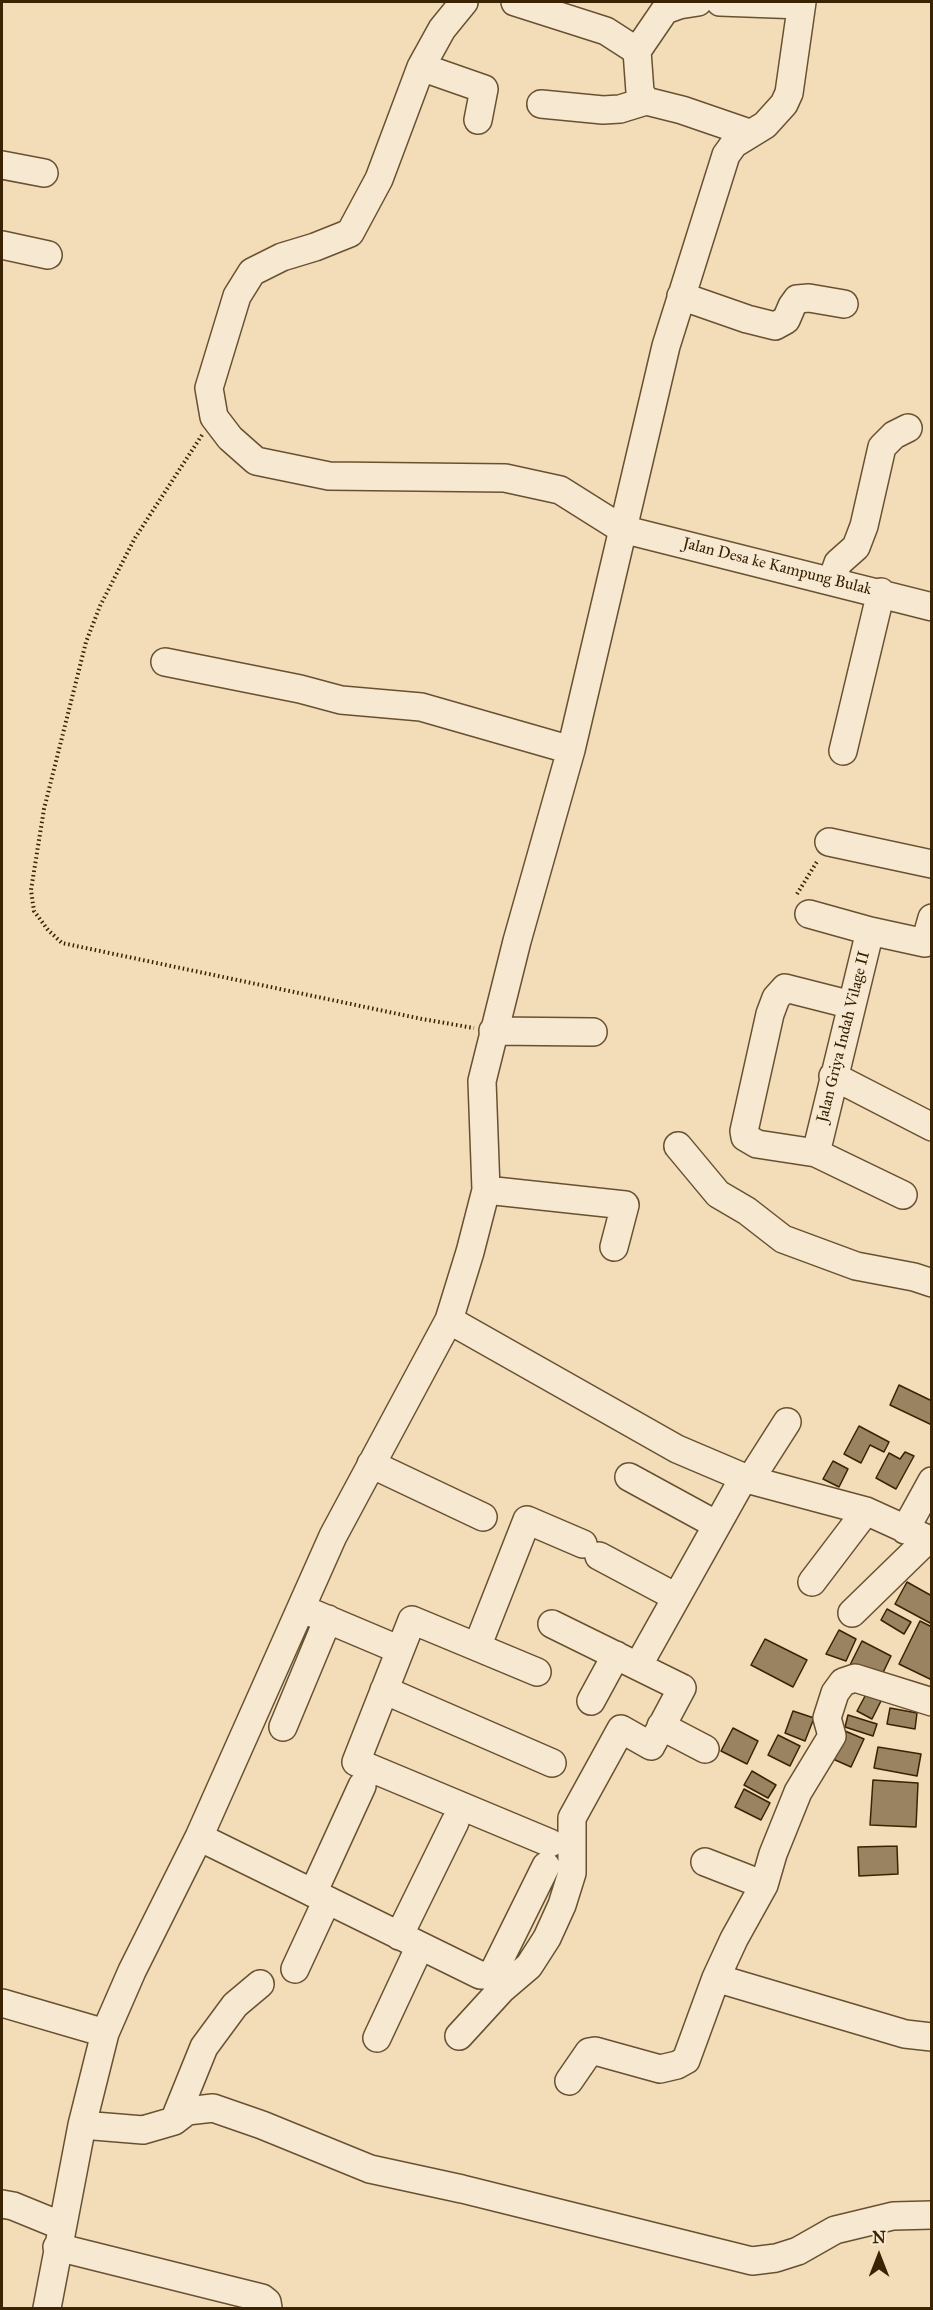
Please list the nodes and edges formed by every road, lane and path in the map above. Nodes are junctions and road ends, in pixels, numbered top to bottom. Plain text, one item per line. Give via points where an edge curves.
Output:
1 (464, 2) edge
2 (515, 2) edge
3 (698, 2) edge
4 (720, 2) edge
5 (802, 3) edge
6 (637, 51) junction
7 (421, 67) junction
8 (646, 101) junction
9 (541, 104) dead end
10 (478, 120) dead end
11 (749, 133) junction
12 (2, 165) edge
13 (44, 173) dead end
14 (2, 245) edge
15 (48, 255) dead end
16 (681, 296) junction
17 (844, 304) dead end
18 (214, 417) junction
19 (908, 428) dead end
20 (622, 529) junction
21 (832, 580) junction
22 (880, 592) junction
23 (932, 607) edge
24 (165, 662) dead end
25 (571, 750) junction
26 (843, 751) dead end
27 (830, 842) joint
28 (932, 864) edge
29 (809, 914) joint
30 (870, 931) junction
31 (929, 935) edge
32 (852, 1005) junction
33 (494, 1031) junction
34 (592, 1032) dead end
35 (833, 1076) junction
36 (932, 1127) edge
37 (678, 1146) dead end
38 (816, 1153) junction
39 (486, 1190) junction
40 (903, 1195) dead end
41 (614, 1247) dead end
42 (932, 1283) edge
43 (449, 1320) junction
44 (788, 1422) dead end
45 (371, 1464) junction
46 (629, 1476) dead end
47 (747, 1478) junction
48 (932, 1481) edge
49 (866, 1511) junction
50 (483, 1517) dead end
51 (717, 1525) junction
52 (921, 1537) edge
53 (812, 1582) dead end
54 (676, 1597) junction
55 (302, 1608) junction
56 (852, 1613) dead end
57 (327, 1619) junction
58 (552, 1623) dead end
59 (477, 1647) junction
60 (400, 1650) junction
61 (627, 1661) junction
62 (537, 1672) dead end
63 (384, 1690) junction
64 (591, 1701) dead end
65 (932, 1702) edge
66 (661, 1726) junction
67 (283, 1727) dead end
68 (705, 1749) dead end
69 (552, 1763) dead end
70 (362, 1786) dead end
71 (455, 1822) dead end
72 (199, 1837) junction
73 (705, 1862) dead end
74 (764, 1885) junction
75 (320, 1897) junction
76 (410, 1941) junction
77 (295, 1969) dead end
78 (716, 1978) junction
79 (260, 1984) dead end
80 (2, 2003) edge
81 (105, 2033) junction
82 (459, 2036) dead end
83 (932, 2037) edge
84 (377, 2038) dead end
85 (570, 2081) dead end
86 (174, 2121) junction
87 (82, 2125) junction
88 (2, 2204) edge
89 (932, 2215) edge
90 (59, 2237) junction
91 (47, 2308) edge
92 (268, 2308) edge

1 - 7 street via 442,29
2 - 6 street via 606,31
3 - 6 street via 665,10
4 - 5 street
5 - 11 street via 789,93 765,125
6 - 8 street via 640,92
7 - 10 street via 484,89
7 - 18 street via 379,179 350,233 282,256 252,272 237,296 208,388
8 - 9 street via 603,110
8 - 11 street
11 - 16 street via 726,155
12 - 13 street
14 - 15 street
16 - 17 street via 775,326 786,320 797,299
16 - 20 street
18 - 20 street, Jalan Desa ke Kampung Bulak via 230,438 256,460 329,476 505,478 560,490
18 - 33 path via 135,538 86,642 44,809 31,891 34,911 62,943
19 - 21 street via 882,447 864,526 856,547 838,563
20 - 21 street, Jalan Desa ke Kampung Bulak
20 - 25 street
21 - 22 street, Jalan Desa ke Kampung Bulak
22 - 23 street, Jalan Desa ke Kampung Bulak
22 - 26 street
24 - 25 street via 341,700 421,707
25 - 33 street
27 - 28 street
27 - 29 path via 790,905
29 - 30 street
30 - 31 street, Jalan Griya Indah Vilage II
30 - 32 street, Jalan Griya Indah Vilage II
32 - 35 street, Jalan Griya Indah Vilage II
32 - 38 street via 785,988 770,1014 745,1137 757,1144
33 - 34 street
33 - 39 street via 482,1081
35 - 36 street
35 - 38 street, Jalan Griya Indah Vilage II
37 - 42 street via 718,1194 783,1239 832,1259
38 - 40 street
39 - 41 street via 625,1205
39 - 43 street
43 - 45 street
43 - 47 street via 677,1449
44 - 47 street
45 - 50 street
45 - 55 street via 333,1536
46 - 51 street
47 - 49 street
47 - 51 street
48 - 52 street
49 - 52 street
49 - 53 street
51 - 54 street
52 - 56 street
54 - 59 street via 527,1520
54 - 61 street
55 - 57 street
55 - 72 street
57 - 60 street
57 - 67 street
58 - 61 street
59 - 60 street via 412,1620
59 - 62 street
60 - 63 street
61 - 64 street
61 - 66 street via 682,1688
63 - 69 street
63 - 76 street via 356,1762 548,1854 491,1974 480,1975
65 - 74 street via 855,1678 843,1682 834,1693 828,1712 832,1736 798,1792
66 - 68 street
66 - 82 street via 651,1746 621,1729 572,1818 572,1873 547,1938 529,1966
70 - 75 street
71 - 76 street
72 - 75 street
72 - 81 street
73 - 74 street
74 - 78 street
75 - 76 street
75 - 77 street
76 - 84 street
78 - 83 street via 905,2034
78 - 85 street via 686,2060 660,2069 589,2052
79 - 86 street via 235,2005 204,2047
80 - 81 street
81 - 87 street
86 - 87 street via 143,2130
86 - 89 street via 187,2111 223,2110 370,2169 752,2261 798,2251 834,2230 892,2216
87 - 90 street
88 - 90 street via 13,2206
90 - 91 street
90 - 92 street via 262,2298

